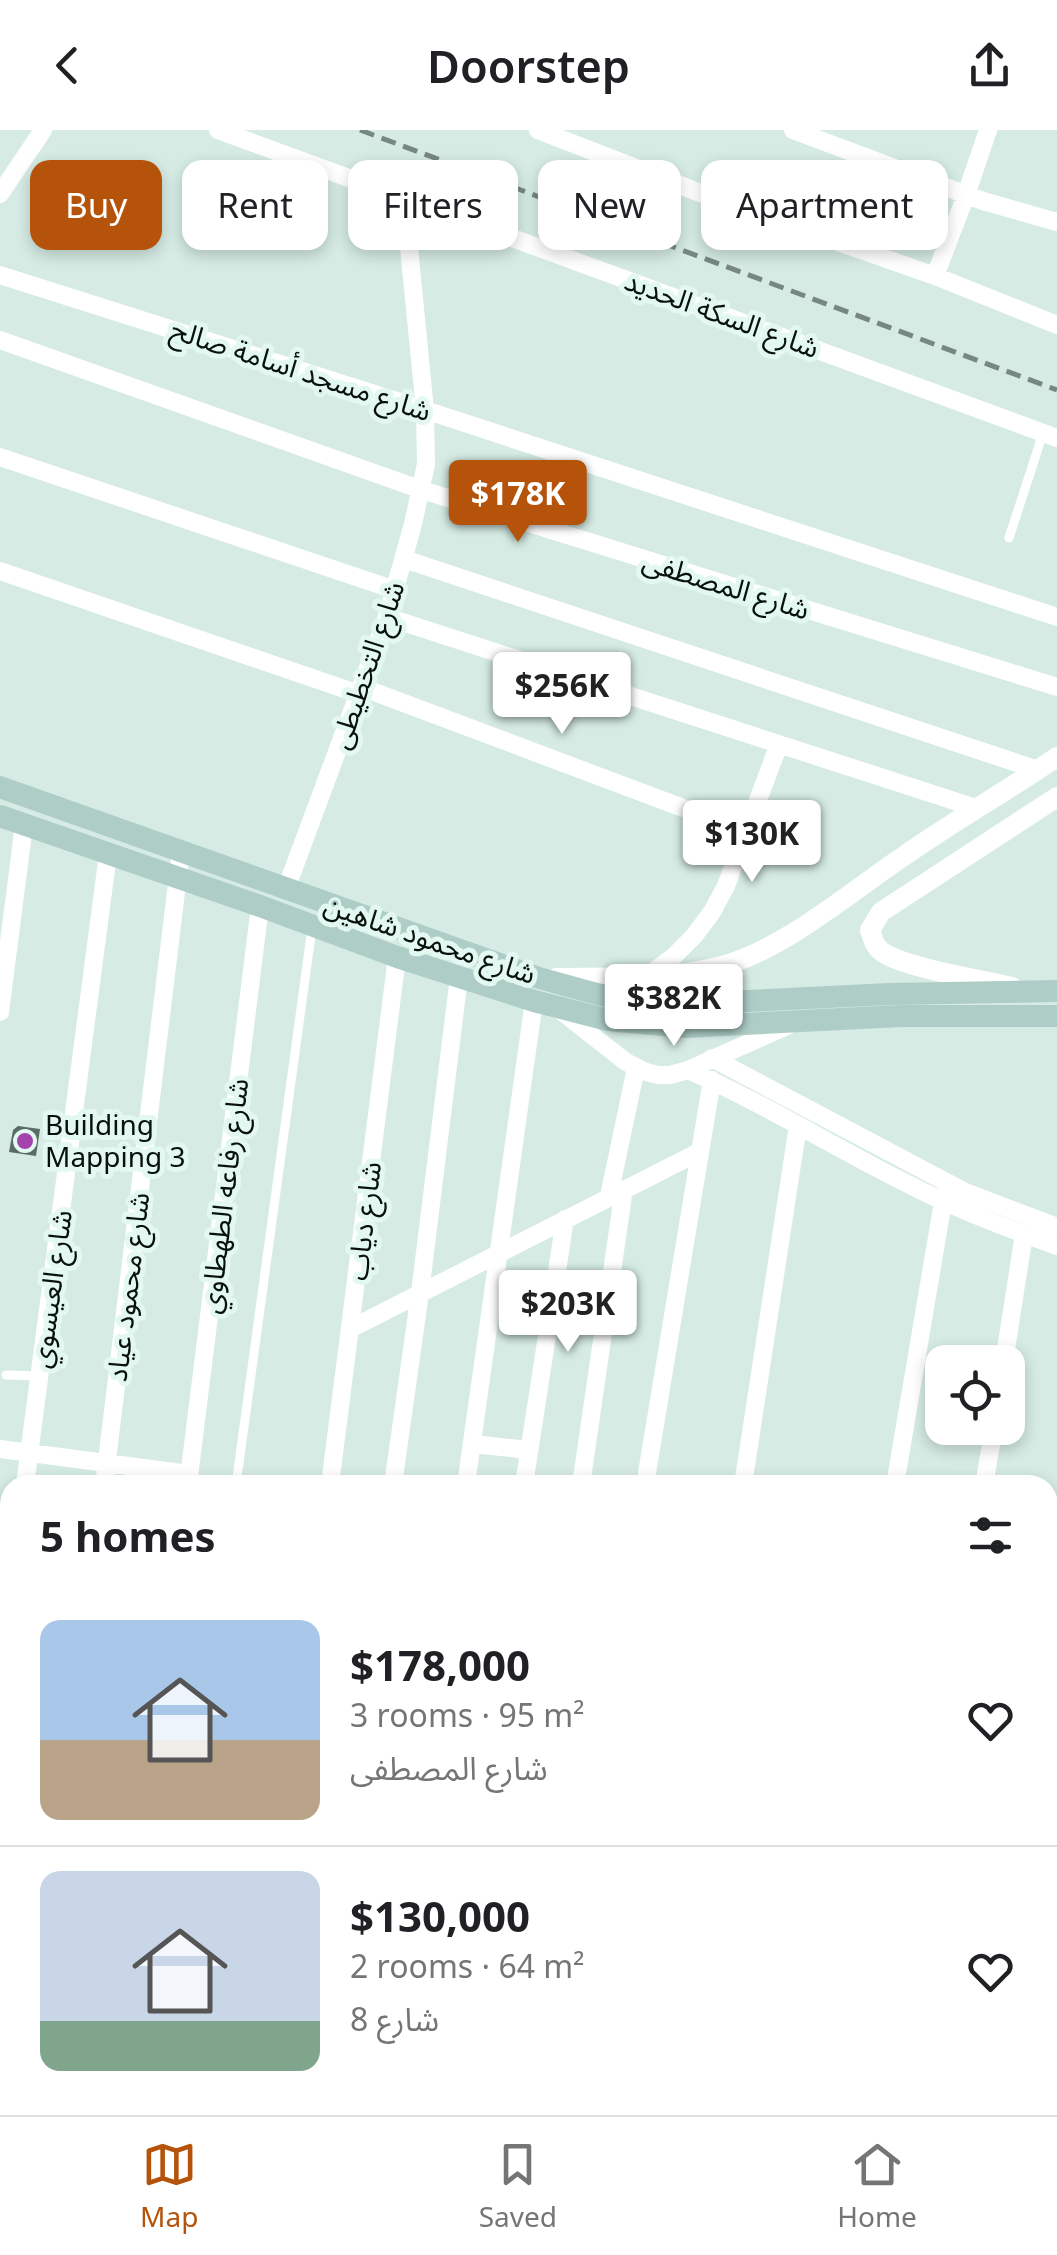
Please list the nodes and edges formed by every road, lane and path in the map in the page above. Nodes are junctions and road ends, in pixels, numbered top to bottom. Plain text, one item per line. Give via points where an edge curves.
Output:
1 (44, 130) edge
2 (218, 130) edge
3 (538, 130) edge
4 (793, 130) edge
5 (988, 130) edge
6 (348, 177) edge
7 (0, 194) edge
8 (966, 195) junction
9 (1057, 222) edge
10 (518, 239) edge
11 (409, 250) edge
12 (0, 275) edge
13 (935, 276) junction
14 (1057, 325) edge
15 (0, 340) edge
16 (424, 410) junction
17 (1050, 436) edge
18 (0, 457) edge
19 (422, 490) junction
20 (1008, 538) dead end
21 (404, 558) junction
22 (0, 571) edge
23 (395, 590) junction
24 (387, 616) junction
25 (1057, 617) edge
26 (1057, 688) edge
27 (360, 691) junction
28 (779, 744) junction
29 (1057, 757) edge
30 (1038, 770) junction
31 (0, 786) edge
32 (1057, 797) edge
33 (976, 808) junction
34 (0, 816) edge
35 (24, 825) junction
36 (746, 832) junction
37 (181, 852) junction
38 (108, 854) junction
39 (178, 878) junction
40 (286, 889) junction
41 (260, 906) junction
42 (312, 926) junction
43 (397, 957) junction
44 (650, 976) junction
45 (459, 977) junction
46 (540, 978) junction
47 (1028, 991) junction
48 (1057, 991) edge
49 (544, 1003) junction
50 (0, 1012) edge
51 (1057, 1016) edge
52 (799, 1020) junction
53 (712, 1058) junction
54 (636, 1068) junction
55 (688, 1070) junction
56 (712, 1080) junction
57 (742, 1084) junction
58 (798, 1125) junction
59 (699, 1152) junction
60 (617, 1192) junction
61 (944, 1192) junction
62 (565, 1219) junction
63 (1056, 1222) edge
64 (1024, 1234) junction
65 (1057, 1246) edge
66 (499, 1253) junction
67 (420, 1293) junction
68 (350, 1329) junction
69 (1007, 1345) edge
70 (6, 1374) dead end
71 (40, 1376) junction
72 (472, 1444) junction
73 (991, 1445) edge
74 (0, 1450) edge
75 (529, 1450) junction
76 (30, 1453) junction
77 (107, 1463) junction
78 (27, 1475) edge
79 (105, 1475) edge
80 (164, 1475) edge
81 (189, 1475) edge
82 (237, 1475) edge
83 (331, 1475) edge
84 (394, 1475) edge
85 (467, 1475) edge
86 (525, 1475) edge
87 (581, 1475) edge
88 (647, 1475) edge
89 (745, 1475) edge
90 (896, 1475) edge
91 (986, 1475) edge

1 - 7 street
2 - 6 street, شارع السكة الحديد
3 - 13 street
4 - 8 street
5 - 8 street
8 - 9 street
8 - 13 street
10 - 17 street, شارع السكة الحديد
11 - 16 street, شارع التخطيطى
12 - 16 street, شارع مسجد أسامة صالح
13 - 14 street
15 - 19 street, شارع المصطفى
16 - 19 street, شارع التخطيطى
16 - 25 street, شارع مسجد أسامة صالح
17 - 20 lane
18 - 23 street
19 - 21 street, شارع التخطيطى
19 - 26 street, شارع المصطفى
21 - 23 street, شارع التخطيطى
21 - 30 street
22 - 27 street
23 - 24 street, شارع التخطيطى
24 - 27 street, شارع التخطيطى
24 - 28 street
27 - 36 street
27 - 40 street, شارع التخطيطى
28 - 33 street
28 - 36 street
29 - 30 street
30 - 33 street
31 - 37 main road, شارع محمود شاهين
32 - 47 street via 881,912 870,930 884,954
33 - 44 street via 752,956
34 - 35 main road, شارع محمود شاهين
35 - 38 main road, شارع محمود شاهين
35 - 50 street
36 - 44 street via 712,912
37 - 39 street, شارع محمود عياد
37 - 40 main road, شارع محمود شاهين
38 - 39 main road, شارع محمود شاهين
38 - 71 street, شارع العيسوي
39 - 41 main road, شارع محمود شاهين
39 - 77 street, شارع محمود عياد
40 - 46 main road, شارع محمود شاهين
41 - 42 main road, شارع محمود شاهين
41 - 81 street, شارع رفاعه الطهطاوي
42 - 43 main road, شارع محمود شاهين
42 - 82 lane
43 - 45 main road, شارع محمود شاهين
43 - 68 street, شارع دياب
44 - 46 street
45 - 49 main road, شارع محمود شاهين
45 - 67 street
46 - 47 main road, شارع محمود شاهين via 611,997 686,1004
47 - 48 main road, شارع محمود شاهين
49 - 52 main road, شارع محمود شاهين via 647,1025
49 - 54 street
49 - 66 street
51 - 52 main road, شارع محمود شاهين
52 - 53 street
53 - 55 street
53 - 57 street
54 - 55 street via 670,1076
54 - 60 street
55 - 56 street
56 - 57 street
56 - 59 street
57 - 58 street
57 - 61 street
58 - 61 street
58 - 89 street
59 - 60 street
59 - 88 street
60 - 62 street
60 - 87 street
61 - 63 street
61 - 64 street
61 - 90 street
62 - 66 street
62 - 75 street
64 - 65 street
64 - 69 street
66 - 67 street
66 - 72 street
67 - 68 street
67 - 84 street
68 - 83 street, شارع دياب
70 - 71 lane
71 - 76 street, شارع العيسوي
72 - 75 street
72 - 85 street
73 - 91 street
74 - 76 street
75 - 86 street
76 - 77 street
76 - 78 street, شارع العيسوي
77 - 79 street, شارع محمود عياد
77 - 80 street

